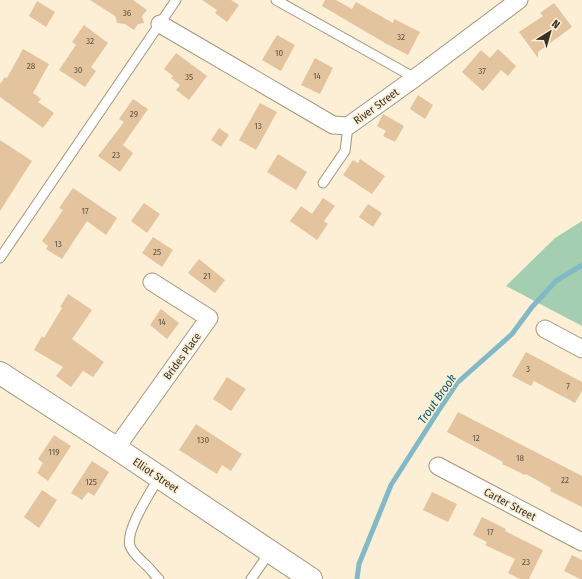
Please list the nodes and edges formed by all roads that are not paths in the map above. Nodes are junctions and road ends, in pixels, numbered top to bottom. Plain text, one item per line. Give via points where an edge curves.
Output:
1 (176, 0) edge
2 (276, 0) edge
3 (519, 0) edge
4 (160, 24) junction
5 (415, 78) junction
6 (348, 126) junction
7 (323, 183) dead end
8 (0, 258) edge
9 (152, 282) dead end
10 (545, 329) dead end
11 (582, 348) edge
12 (0, 373) edge
13 (116, 448) junction
14 (438, 466) dead end
15 (159, 477) junction
16 (582, 542) edge
17 (269, 551) junction
18 (159, 579) edge
19 (251, 579) edge
20 (311, 579) edge

1 - 4 lane
2 - 5 lane
3 - 5 street, River Street
4 - 6 street, River Street via 333,125
4 - 8 lane
5 - 6 street, River Street
6 - 7 lane via 345,150
9 - 13 street, Brides Place via 209,318
10 - 11 street
12 - 13 street, Elliot Street
13 - 15 street, Elliot Street
14 - 16 street, Carter Street
15 - 17 street, Elliot Street
15 - 18 lane via 139,511 131,532 130,545 137,557
17 - 19 lane
17 - 20 street, Elliot Street

